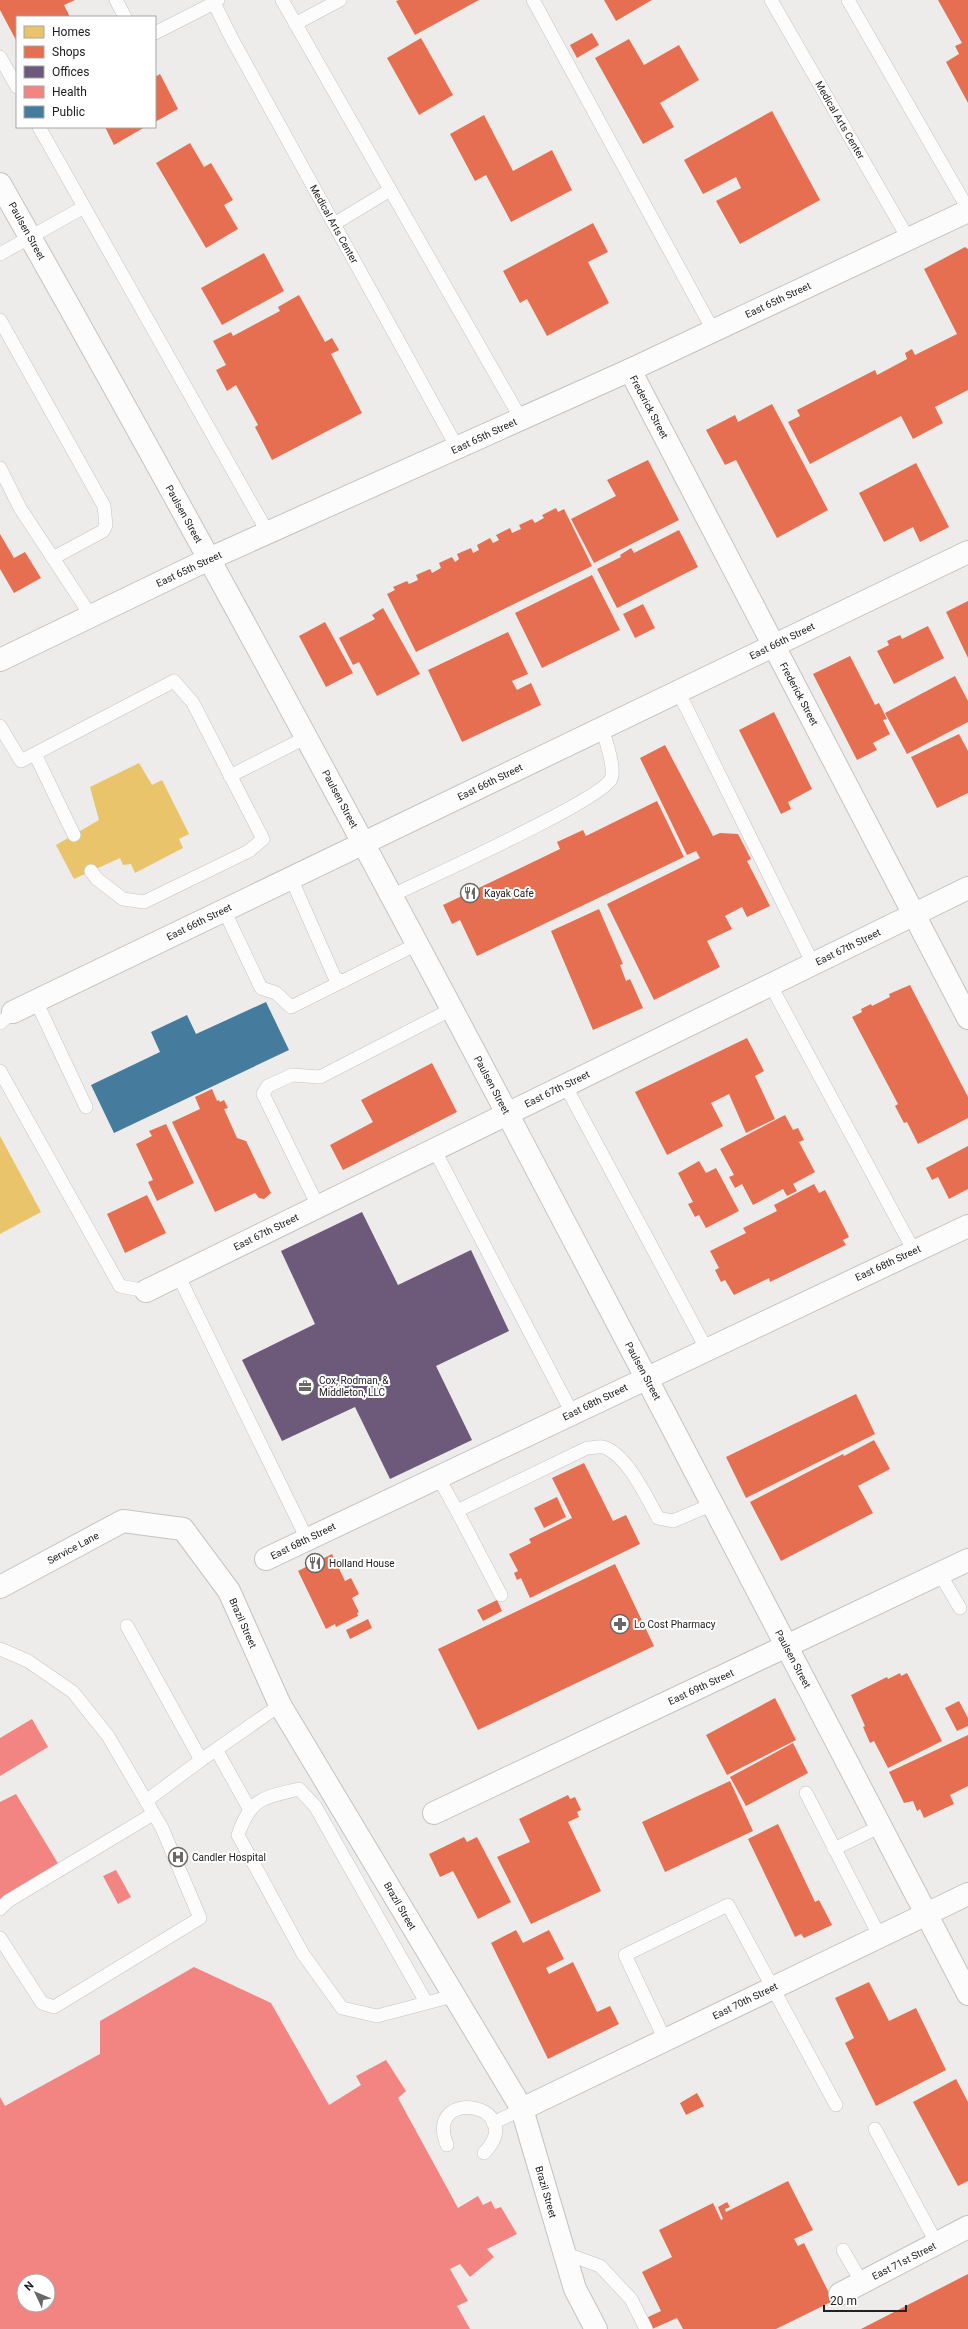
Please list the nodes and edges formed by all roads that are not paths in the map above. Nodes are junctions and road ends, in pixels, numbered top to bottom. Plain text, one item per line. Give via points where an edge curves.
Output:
1 (116, 0) edge
2 (282, 0) edge
3 (340, 0) edge
4 (533, 0) edge
5 (771, 0) edge
6 (848, 0) edge
7 (216, 2) edge
8 (124, 16) edge
9 (294, 24) junction
10 (156, 32) edge
11 (0, 57) edge
12 (16, 85) edge
13 (40, 128) edge
14 (0, 184) edge
15 (390, 190) junction
16 (84, 207) junction
17 (968, 210) edge
18 (334, 224) junction
19 (30, 237) junction
20 (909, 240) junction
21 (0, 254) edge
22 (0, 320) edge
23 (713, 330) junction
24 (630, 370) junction
25 (521, 419) junction
26 (458, 448) junction
27 (0, 468) edge
28 (268, 533) junction
29 (968, 552) edge
30 (53, 558) junction
31 (209, 559) junction
32 (91, 616) junction
33 (774, 645) junction
34 (0, 660) edge
35 (678, 691) junction
36 (0, 726) edge
37 (602, 728) junction
38 (307, 737) junction
39 (35, 754) junction
40 (230, 776) junction
41 (74, 835) dead end
42 (364, 843) junction
43 (91, 871) dead end
44 (291, 878) junction
45 (968, 888) edge
46 (391, 896) junction
47 (224, 910) junction
48 (914, 914) junction
49 (417, 944) junction
50 (813, 964) junction
51 (343, 981) junction
52 (770, 984) junction
53 (36, 1001) junction
54 (452, 1009) junction
55 (4, 1017) edge
56 (968, 1018) edge
57 (0, 1071) edge
58 (565, 1085) junction
59 (86, 1107) dead end
60 (507, 1114) junction
61 (434, 1149) junction
62 (318, 1206) junction
63 (968, 1226) edge
64 (914, 1251) junction
65 (178, 1275) junction
66 (146, 1291) joint
67 (706, 1348) junction
68 (646, 1377) junction
69 (572, 1413) junction
70 (438, 1477) junction
71 (713, 1504) junction
72 (457, 1511) junction
73 (149, 1524) joint
74 (307, 1539) junction
75 (266, 1559) dead end
76 (968, 1560) edge
77 (940, 1574) junction
78 (0, 1587) edge
79 (501, 1595) dead end
80 (960, 1608) dead end
81 (127, 1626) dead end
82 (787, 1646) junction
83 (0, 1649) edge
84 (280, 1705) junction
85 (217, 1751) junction
86 (201, 1760) junction
87 (806, 1793) dead end
88 (146, 1801) junction
89 (250, 1810) junction
90 (434, 1813) dead end
91 (153, 1814) junction
92 (880, 1826) junction
93 (834, 1849) junction
94 (968, 1894) edge
95 (0, 1909) edge
96 (926, 1914) junction
97 (880, 1937) junction
98 (0, 1938) edge
99 (963, 1971) edge
100 (774, 1988) junction
101 (968, 1994) edge
102 (453, 1996) junction
103 (426, 2002) junction
104 (665, 2040) junction
105 (836, 2105) dead end
106 (522, 2109) junction
107 (493, 2123) junction
108 (875, 2129) dead end
109 (447, 2145) dead end
110 (484, 2153) dead end
111 (968, 2227) edge
112 (937, 2244) junction
113 (843, 2250) dead end
114 (564, 2253) junction
115 (862, 2283) junction
116 (840, 2294) dead end
117 (596, 2329) edge
118 (646, 2329) edge

1 - 8 lane
2 - 9 lane
3 - 9 lane
4 - 23 lane
5 - 20 lane, Medical Arts Center
6 - 17 lane
7 - 10 lane
7 - 18 lane, Medical Arts Center
9 - 15 lane
11 - 12 lane
13 - 16 lane
14 - 19 street, Paulsen Street
15 - 18 lane
15 - 25 lane
16 - 19 lane
16 - 28 lane
17 - 20 street, East 65th Street
18 - 26 lane, Medical Arts Center
19 - 21 lane
19 - 31 street, Paulsen Street
20 - 23 street, East 65th Street
22 - 30 lane via 104,506 106,525 103,531
23 - 24 street, East 65th Street
24 - 25 street, East 65th Street
24 - 33 street, Frederick Street
25 - 26 street, East 65th Street
26 - 28 street, East 65th Street
27 - 30 lane via 20,508
28 - 31 street, East 65th Street
29 - 33 street, East 66th Street
30 - 32 lane
31 - 32 street, East 65th Street
31 - 38 street, Paulsen Street
32 - 34 street, East 65th Street
33 - 35 street, East 66th Street
33 - 48 street, Frederick Street
35 - 37 street, East 66th Street
35 - 50 lane
36 - 39 lane via 21,761
37 - 42 street, East 66th Street
37 - 46 lane via 612,778 600,790 544,822
38 - 40 lane
38 - 42 street, Paulsen Street
39 - 40 lane via 174,681 193,703
39 - 41 lane
40 - 43 lane via 263,839 249,851 144,902 123,899 97,879
42 - 44 street, East 66th Street
42 - 46 street, Paulsen Street
44 - 47 street, East 66th Street
44 - 51 lane via 335,978
45 - 48 street, East 67th Street
46 - 49 street, Paulsen Street
47 - 51 lane via 261,988 276,993 290,1007
47 - 53 street, East 66th Street
48 - 50 street, East 67th Street
48 - 56 street, Frederick Street
49 - 51 lane
49 - 54 street, Paulsen Street
50 - 52 street, East 67th Street
52 - 58 street, East 67th Street
52 - 64 lane
53 - 55 street, East 66th Street
53 - 59 lane
54 - 60 street, Paulsen Street
54 - 62 lane via 320,1077 292,1075 268,1086 263,1094
57 - 66 lane via 120,1286
58 - 60 street, East 67th Street
58 - 67 lane
60 - 61 street, East 67th Street
60 - 68 street, Paulsen Street
61 - 62 street, East 67th Street
61 - 69 lane
62 - 65 street, East 67th Street
63 - 64 street, East 68th Street
64 - 67 street, East 68th Street
65 - 66 street, East 67th Street
65 - 74 lane
67 - 68 street, East 68th Street
68 - 69 street, East 68th Street
68 - 71 street, Paulsen Street
69 - 70 street, East 68th Street
70 - 72 lane
70 - 74 street, East 68th Street
71 - 72 lane via 674,1521 658,1518 646,1494 618,1455 602,1447 587,1448
71 - 82 street, Paulsen Street
72 - 79 lane
73 - 78 street, Service Lane via 123,1521
73 - 84 street, Brazil Street via 183,1529 229,1591
74 - 75 street, East 68th Street
76 - 77 street, East 69th Street
77 - 80 lane
77 - 82 street, East 69th Street
81 - 86 lane
82 - 90 street, East 69th Street
82 - 92 street, Paulsen Street
83 - 88 lane via 28,1661 73,1692 108,1736
84 - 85 lane
84 - 102 street, Brazil Street
85 - 86 lane
85 - 89 lane
86 - 88 lane
87 - 93 lane
88 - 91 lane
89 - 103 lane via 262,1798 299,1789 305,1795 315,1806
89 - 103 lane via 244,1815 238,1835 304,1954 342,2008 377,2016
91 - 95 lane via 8,1901
91 - 98 lane via 162,1828 200,1918 54,2007 42,2003
92 - 93 lane
92 - 96 street, Paulsen Street
93 - 97 lane
94 - 96 street, East 70th Street
96 - 97 street, East 70th Street
96 - 99 street, Paulsen Street
97 - 100 street, East 70th Street
99 - 101 street, Paulsen Street
100 - 104 street, East 70th Street
100 - 104 lane via 728,1905 625,1955
100 - 105 lane
102 - 103 lane
102 - 106 street, Brazil Street
104 - 106 street, East 70th Street
106 - 107 lane
106 - 114 street, Brazil Street
107 - 109 lane via 489,2115 482,2110 466,2106 458,2109 446,2120 443,2137
107 - 110 lane via 493,2139
108 - 112 lane
111 - 112 street, East 71st Street
112 - 115 street, East 71st Street
113 - 115 lane
114 - 117 street, Brazil Street via 575,2289
114 - 118 lane via 600,2266 630,2299
115 - 116 street, East 71st Street

